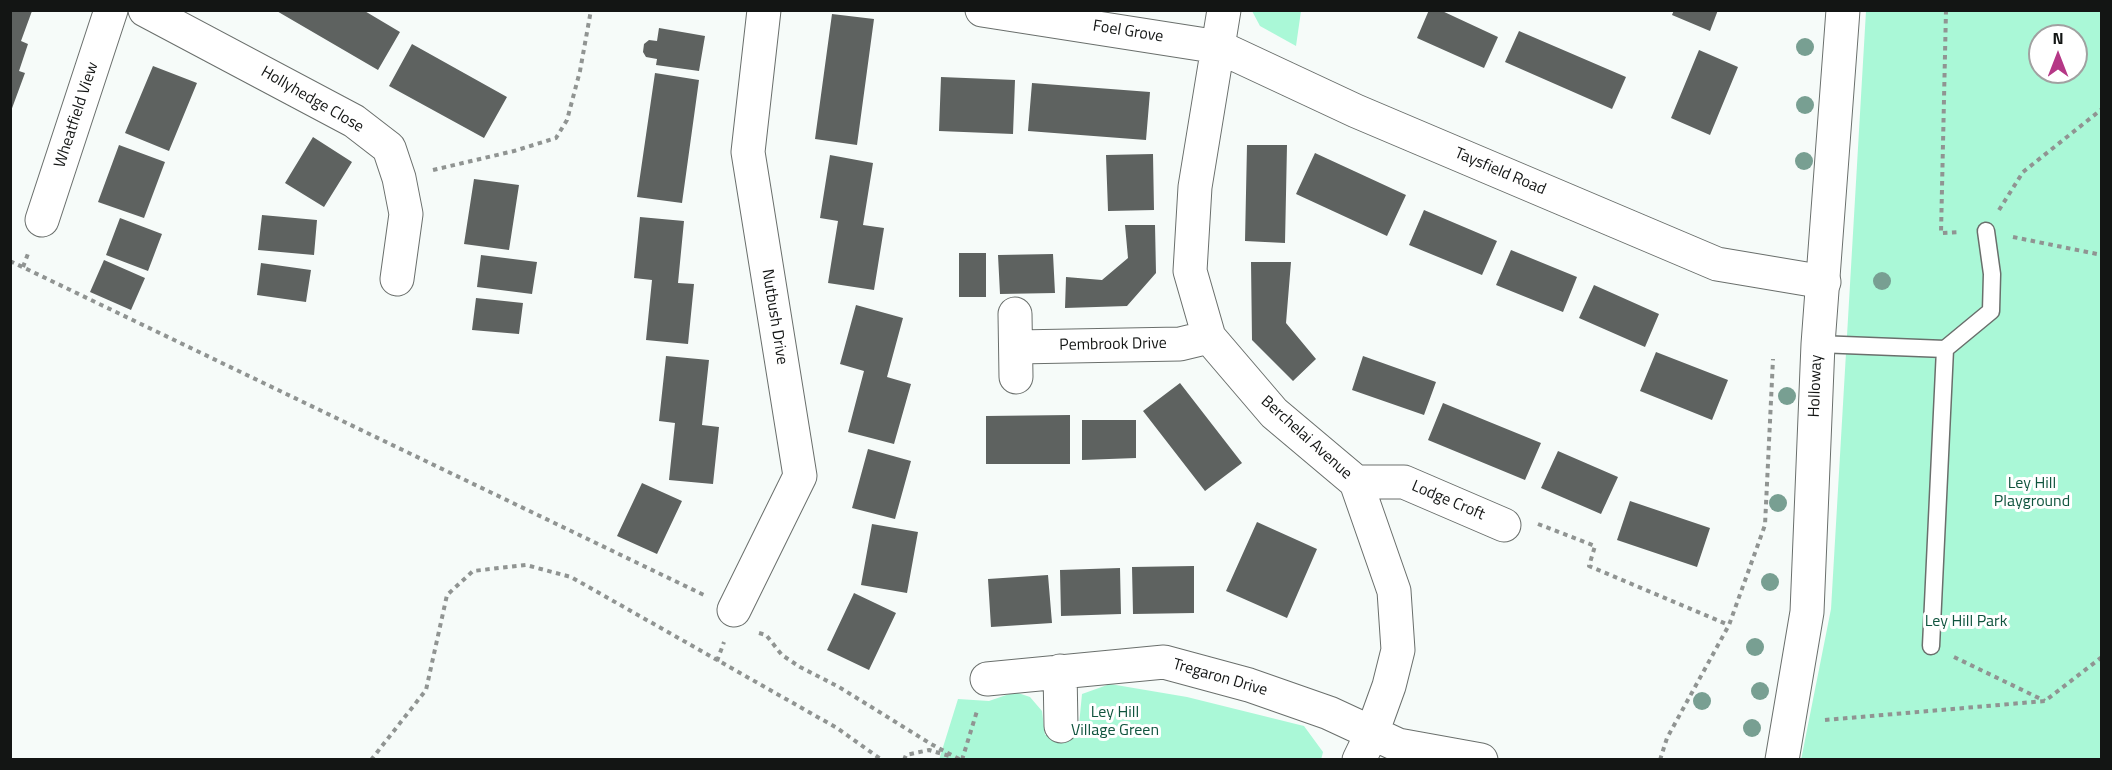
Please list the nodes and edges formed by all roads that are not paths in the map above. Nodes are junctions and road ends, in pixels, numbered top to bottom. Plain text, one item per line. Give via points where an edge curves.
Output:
1 (111, 10) edge
2 (145, 10) edge
3 (764, 10) edge
4 (1224, 10) edge
5 (1843, 10) edge
6 (995, 11) edge
7 (1219, 47) junction
8 (42, 220) dead end
9 (1986, 231) road end
10 (397, 279) dead end
11 (1824, 282) junction
12 (1015, 314) dead end
13 (1209, 337) junction
14 (1818, 344) junction
15 (1945, 349) junction
16 (1356, 482) junction
17 (1504, 525) road end
18 (735, 610) road end
19 (1931, 646) road end
20 (1060, 671) junction
21 (987, 679) road end
22 (1061, 726) dead end
23 (1366, 746) edge
24 (1481, 759) edge
25 (1782, 759) edge

1 - 8 street, Wheatfield View
2 - 10 street, Hollyhedge Close via 354,121 388,148 406,214
3 - 18 street, Nutbush Drive via 748,152 800,476
4 - 7 street
5 - 11 street, Holloway
6 - 7 street, Foel Grove
7 - 11 street, Taysfield Road via 1356,111 1717,264
7 - 13 street, Berchelai Avenue via 1195,187 1190,271
9 - 15 lane via 1992,274 1991,311
11 - 14 street, Holloway
12 - 13 street, Pembrook Drive via 1016,362 1180,344
13 - 16 street, Berchelai Avenue via 1274,413
14 - 15 lane
14 - 25 street, Holloway via 1807,612
15 - 19 lane
16 - 17 street, Lodge Croft via 1404,482
16 - 23 street, Berchelai Avenue via 1394,591 1397,620 1396,659
20 - 21 street, Tregaron Drive
20 - 22 street
20 - 23 street, Tregaron Drive via 1164,662 1329,713
23 - 24 street, Tregaron Drive via 1398,745

